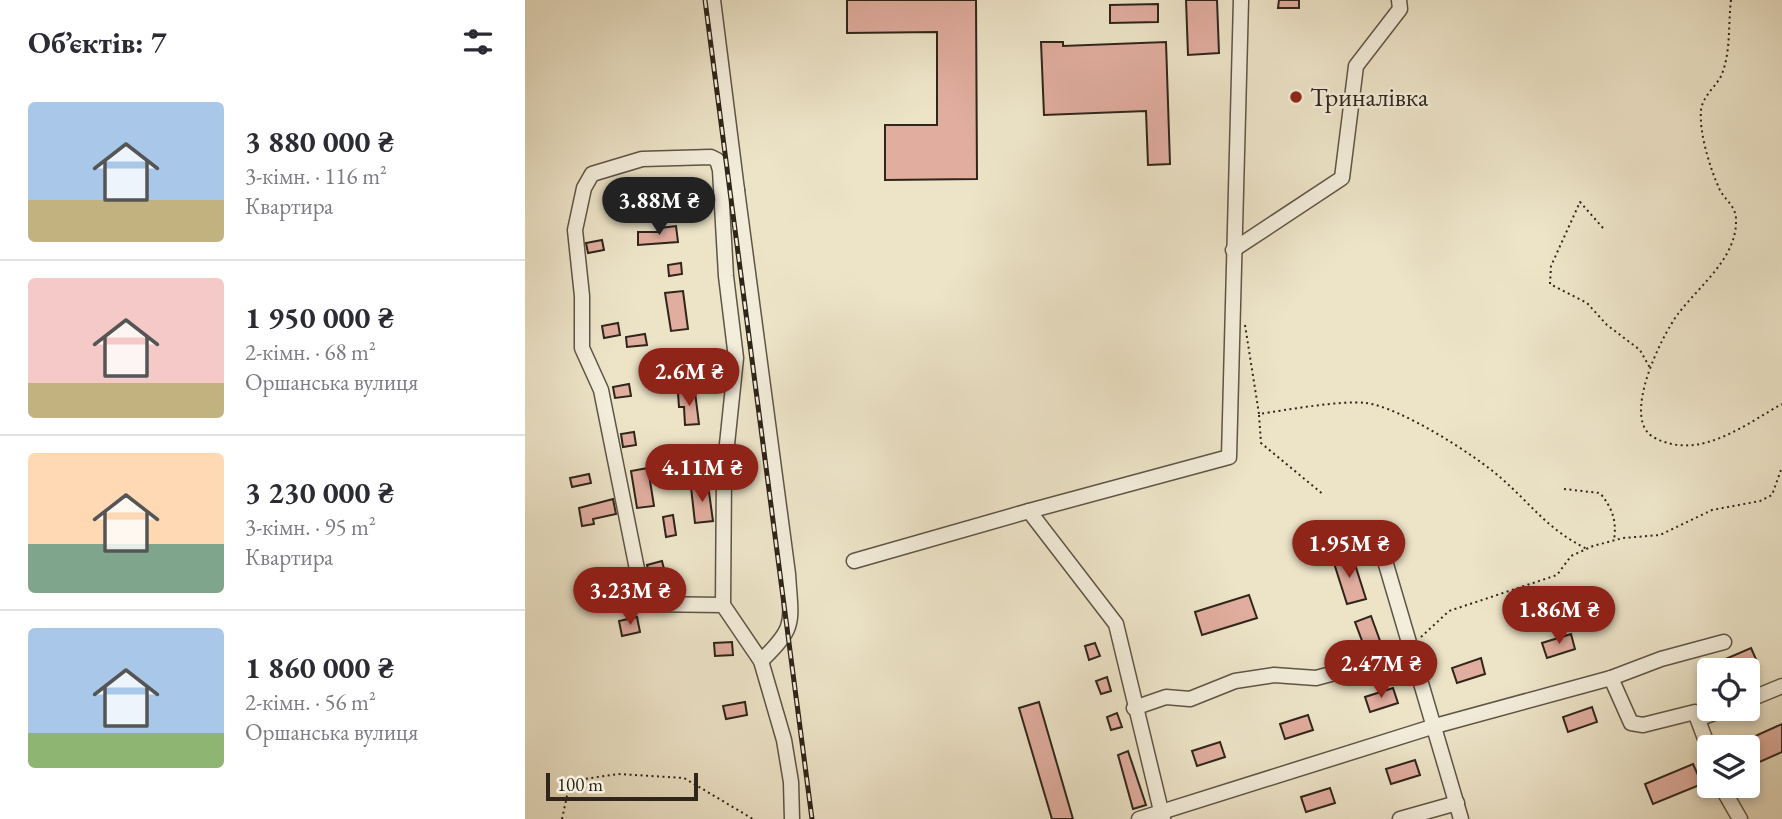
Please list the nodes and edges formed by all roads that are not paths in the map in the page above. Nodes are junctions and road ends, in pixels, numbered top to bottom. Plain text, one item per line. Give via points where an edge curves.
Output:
1 (713, 0) edge
2 (1241, 0) edge
3 (1399, 0) edge
4 (737, 190) junction
5 (723, 201) junction
6 (1233, 250) junction
7 (1029, 511) junction
8 (1380, 544) dead end
9 (854, 561) dead end
10 (723, 605) junction
11 (1724, 642) dead end
12 (1411, 648) junction
13 (761, 662) junction
14 (1611, 678) junction
15 (1782, 686) edge
16 (1760, 694) edge
17 (1134, 708) junction
18 (1697, 717) edge
19 (1435, 726) junction
20 (1728, 798) edge
21 (1457, 803) junction
22 (1162, 816) edge
23 (792, 819) edge
24 (1139, 819) edge
25 (1401, 819) edge
26 (1461, 819) edge
27 (1740, 819) edge

1 - 4 street
2 - 6 street
3 - 6 street via 1400,9 1356,66 1342,178
4 - 5 street
4 - 13 street via 792,625
5 - 10 street via 736,358 724,473
5 - 10 street via 716,160 689,156 642,159 592,174 584,188 575,230 582,348 601,390 644,604
6 - 7 street via 1229,457
7 - 9 street
7 - 17 street via 1116,624
8 - 12 street
10 - 13 street
11 - 14 street
12 - 17 street via 1402,655 1316,678 1274,675 1235,681 1189,699 1166,697
12 - 19 street
13 - 23 street via 784,740
14 - 18 street via 1631,723 1643,725 1695,712
14 - 19 street
15 - 16 street
17 - 22 street
19 - 21 street
19 - 22 street
20 - 27 street
21 - 25 street
21 - 26 street
22 - 24 street

